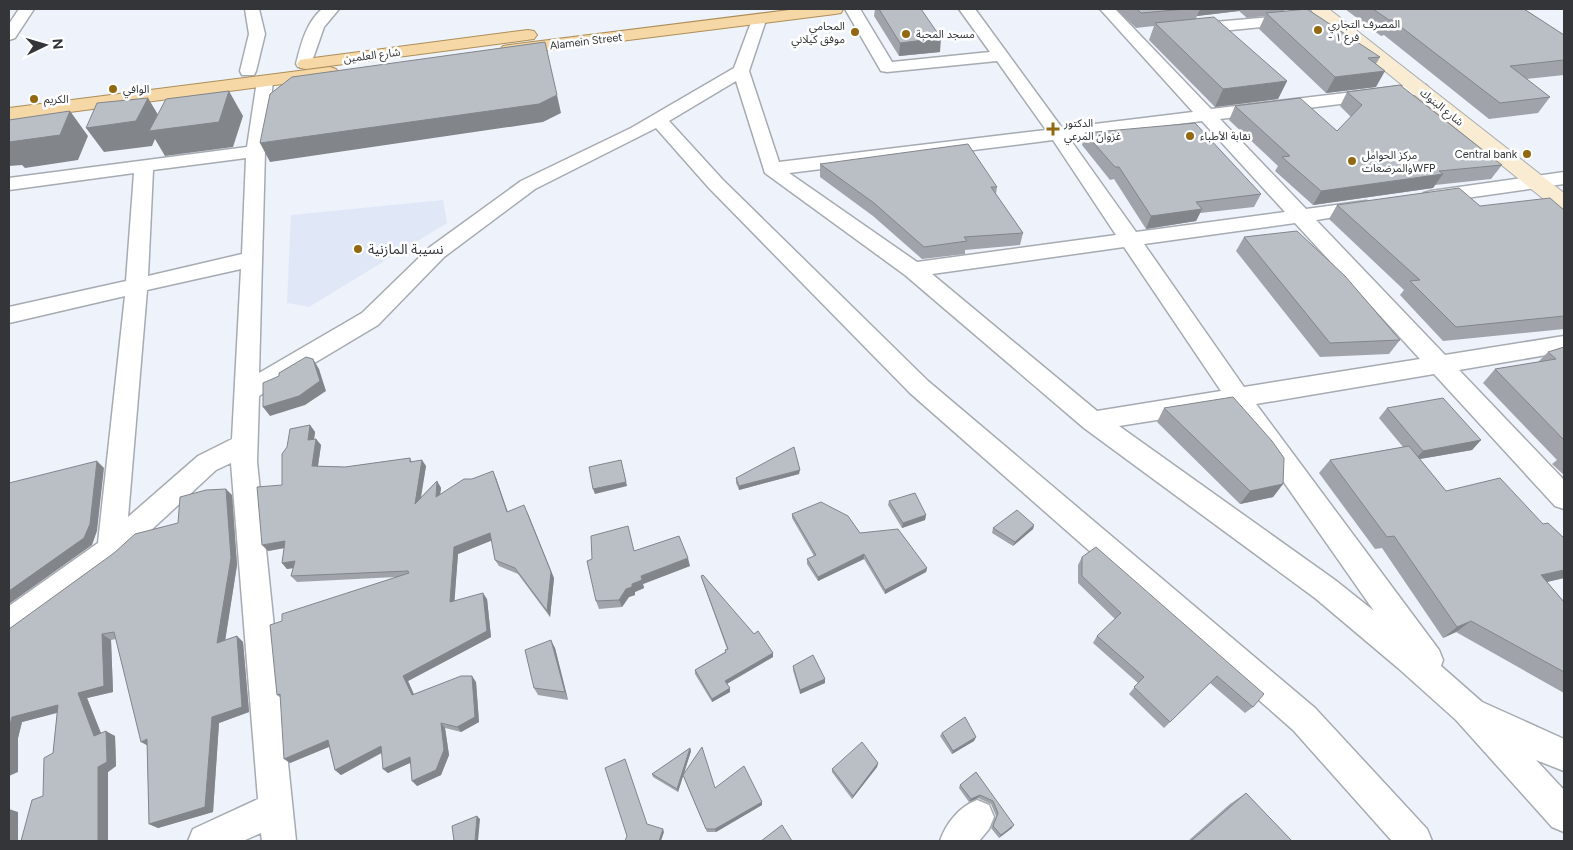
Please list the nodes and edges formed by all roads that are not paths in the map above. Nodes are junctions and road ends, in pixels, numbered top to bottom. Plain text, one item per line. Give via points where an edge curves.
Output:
1 (26, 9) edge
2 (252, 9) edge
3 (331, 9) edge
4 (736, 9) edge
5 (836, 9) edge
6 (853, 9) edge
7 (967, 9) edge
8 (1107, 9) edge
9 (1324, 13) edge
10 (758, 20) junction
11 (1171, 31) edge
12 (9, 35) edge
13 (1002, 56) junction
14 (304, 64) junction
15 (741, 71) junction
16 (256, 76) junction
17 (1420, 89) junction
18 (9, 101) edge
19 (9, 114) edge
20 (1207, 115) junction
21 (658, 119) junction
22 (1057, 133) junction
23 (256, 151) junction
24 (144, 166) junction
25 (772, 169) junction
26 (1564, 178) edge
27 (38, 180) junction
28 (1536, 182) junction
29 (9, 184) edge
30 (9, 200) edge
31 (1564, 204) edge
32 (1301, 216) junction
33 (1131, 240) junction
34 (252, 260) junction
35 (914, 270) junction
36 (137, 285) junction
37 (9, 315) edge
38 (1564, 344) edge
39 (1440, 364) junction
40 (246, 391) junction
41 (1237, 396) junction
42 (1092, 422) junction
43 (245, 444) junction
44 (1564, 498) edge
45 (111, 549) junction
46 (9, 623) edge
47 (1467, 709) junction
48 (1564, 755) edge
49 (276, 808) junction
50 (1564, 815) edge
51 (206, 841) edge
52 (279, 841) edge
53 (1415, 841) edge

1 - 12 street
2 - 16 street via 258,34
3 - 14 street via 323,15 311,35
4 - 14 main road, شارع العلمين
5 - 10 main road, Alamein Street
6 - 13 street via 887,67
7 - 13 street
8 - 20 street via 1141,34
9 - 11 street
9 - 17 main road, شارع البنوك
10 - 15 street
10 - 16 main road, Alamein Street
13 - 22 street
14 - 16 main road, شارع العلمين
15 - 21 street
15 - 25 street
16 - 18 main road, شارع العلمين
16 - 19 main road, Alamein Street
16 - 23 street
17 - 20 street
17 - 28 main road, شارع البنوك
20 - 22 street
20 - 32 street
21 - 40 street via 528,185 437,252 370,318
21 - 53 street via 716,184 919,387 1304,719
22 - 25 street
22 - 33 street
23 - 24 street
23 - 34 street
24 - 27 street
24 - 36 street
25 - 35 street
26 - 28 street
27 - 29 street
27 - 30 street
28 - 31 main road, شارع البنوك
28 - 32 street
32 - 33 street
32 - 39 street
33 - 35 street
33 - 41 street
34 - 36 street
34 - 40 street
35 - 42 street
36 - 37 street
36 - 45 street
38 - 39 street
39 - 41 street
39 - 44 street
40 - 43 street
41 - 42 street
41 - 47 street via 1403,628
42 - 47 street via 1325,589
43 - 45 street via 207,463
43 - 49 street via 244,462
45 - 46 street
47 - 48 street
47 - 50 street
49 - 51 street
49 - 52 street

